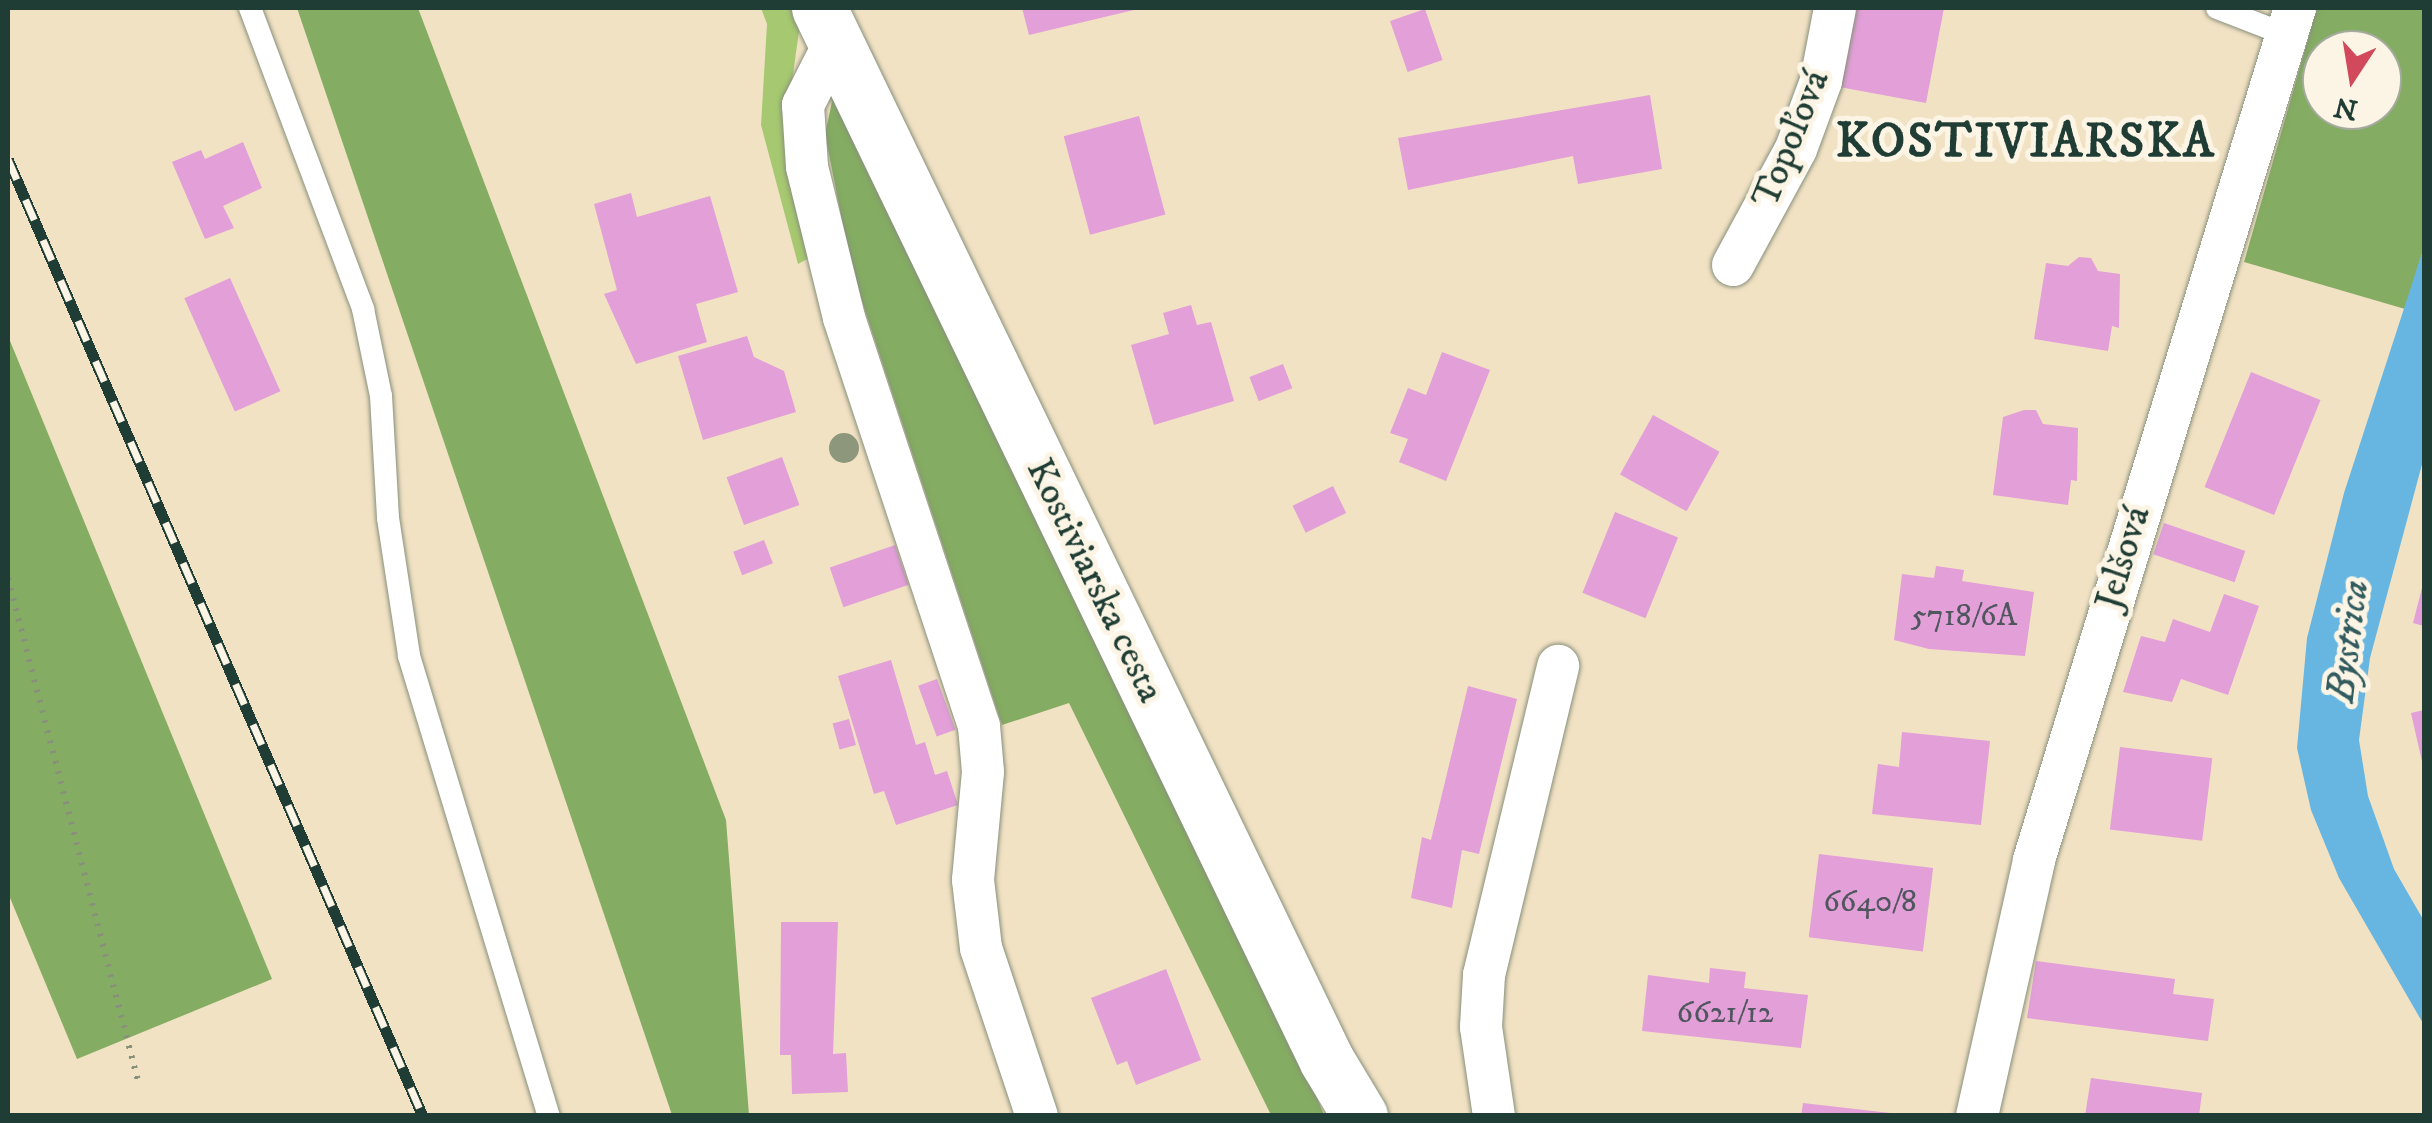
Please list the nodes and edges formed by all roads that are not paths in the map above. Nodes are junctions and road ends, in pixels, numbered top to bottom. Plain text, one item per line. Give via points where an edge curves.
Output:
1 (250, 8) edge
2 (1835, 8) edge
3 (2217, 8) edge
4 (2291, 21) edge
5 (827, 24) edge
6 (1734, 265) dead end
7 (1558, 666) dead end
8 (550, 1116) edge
9 (1037, 1116) edge
10 (1360, 1116) edge
11 (1494, 1116) edge
12 (1978, 1116) edge

1 - 8 lane via 363,309 381,396 388,518 409,656
2 - 6 street, Topoľová via 1821,81 1796,150
3 - 4 lane
4 - 12 street, Jelšová via 2034,860
5 - 9 street, Kostiviarska cesta via 802,104 805,153 844,318 979,726 983,772 973,880 981,948
5 - 10 street, Kostiviarska cesta via 1327,1061
7 - 11 street via 1484,975 1482,1027

